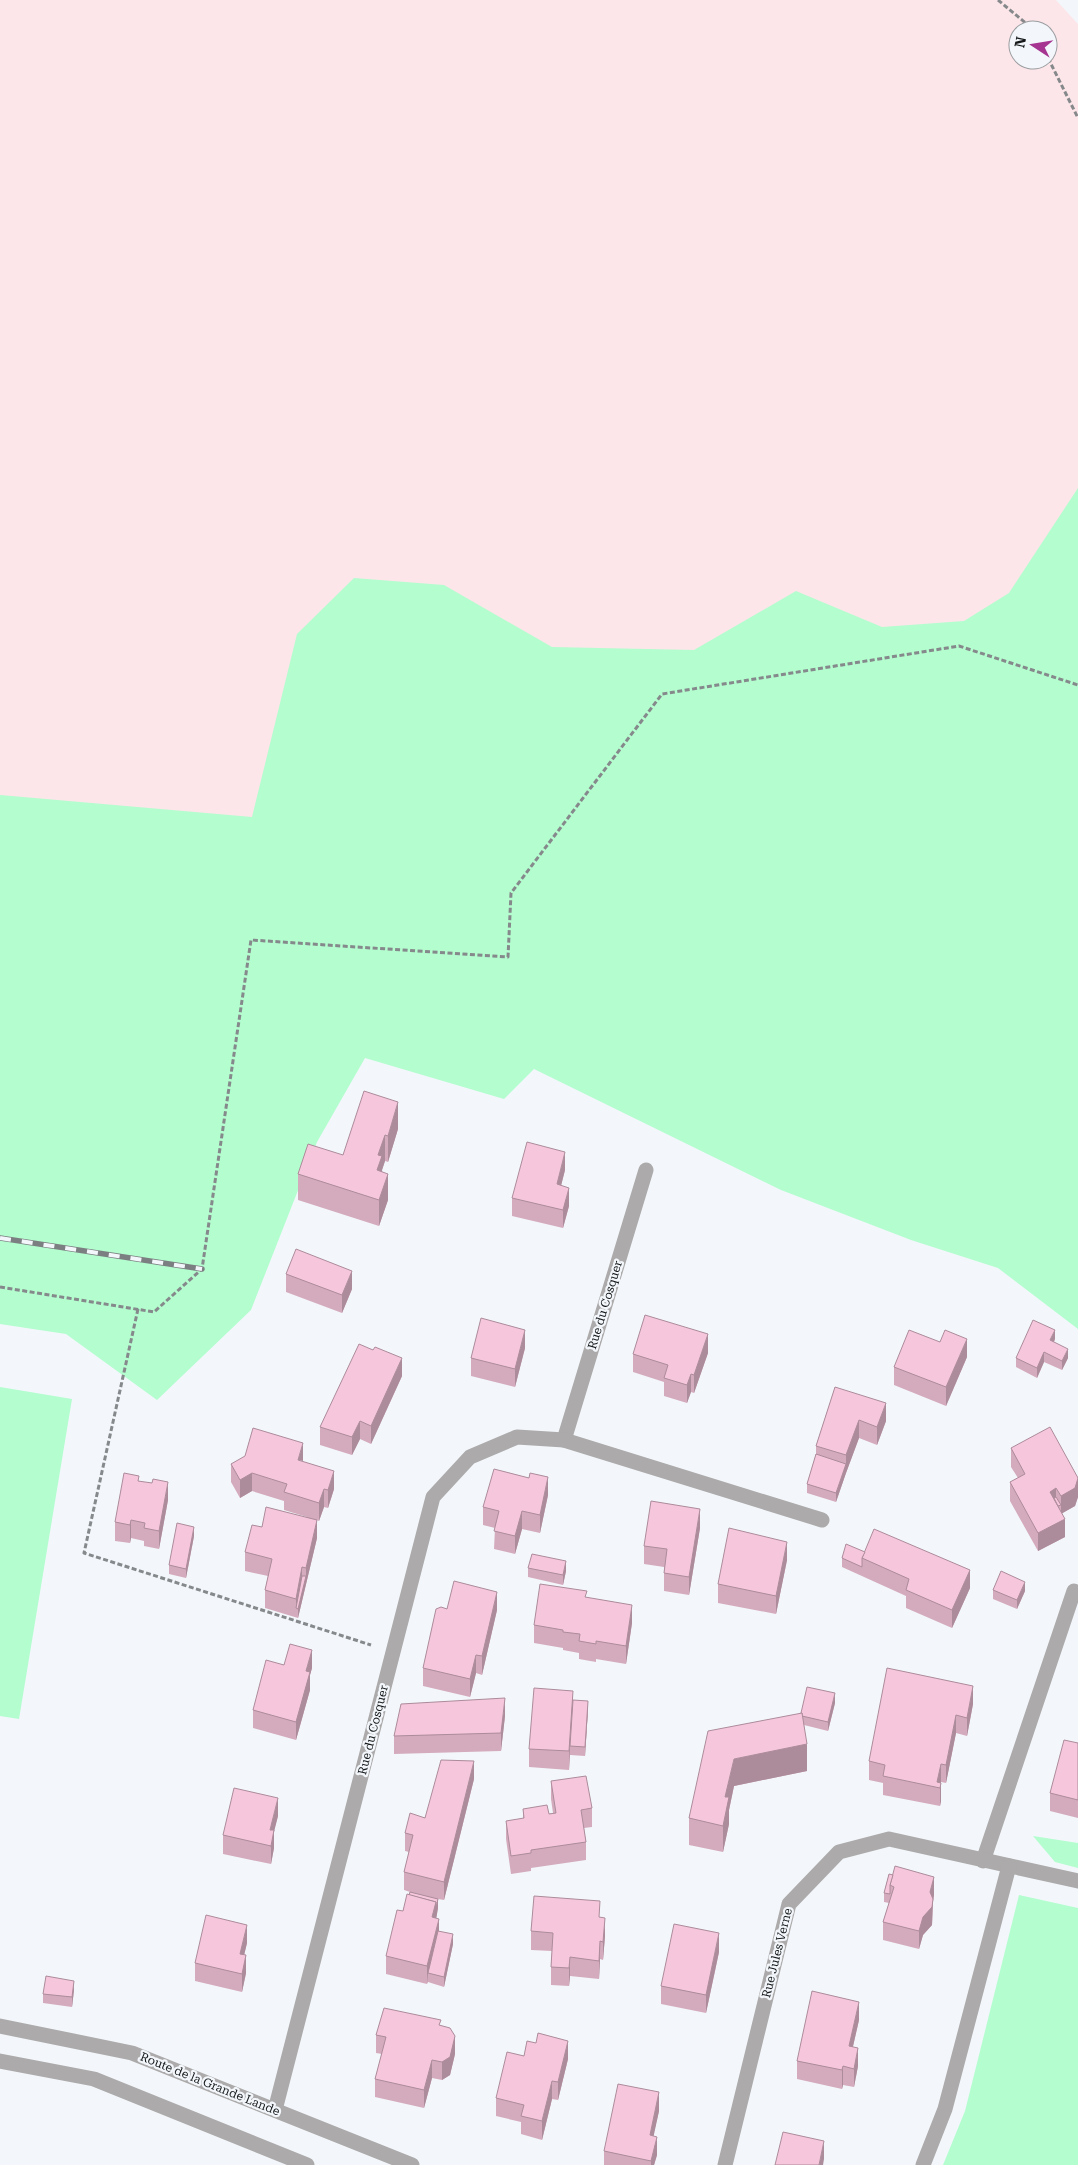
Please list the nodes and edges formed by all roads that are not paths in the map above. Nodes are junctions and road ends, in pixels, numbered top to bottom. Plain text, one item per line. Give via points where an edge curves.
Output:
1 (646, 1170) dead end
2 (564, 1440) junction
3 (822, 1520) dead end
4 (1074, 1591) dead end
5 (983, 1861) junction
6 (1009, 1866) junction
7 (1078, 1882) edge
8 (0, 2026) edge
9 (0, 2061) edge
10 (275, 2110) junction
11 (307, 2165) edge
12 (412, 2165) edge
13 (725, 2165) edge
14 (923, 2165) edge

1 - 2 street, Rue du Cosquer
2 - 3 street, Rue du Cosquer
2 - 10 street, Rue du Cosquer via 517,1437 470,1457 433,1497
4 - 5 street
5 - 6 street, Rue Jules Verne
5 - 13 street, Rue Jules Verne via 889,1839 839,1852 789,1904
6 - 7 street, Rue Jules Verne
6 - 14 street via 945,2110
8 - 10 street, Route de la Grande Lande via 132,2053
9 - 11 street via 94,2079
10 - 12 street, Route de la Grande Lande

